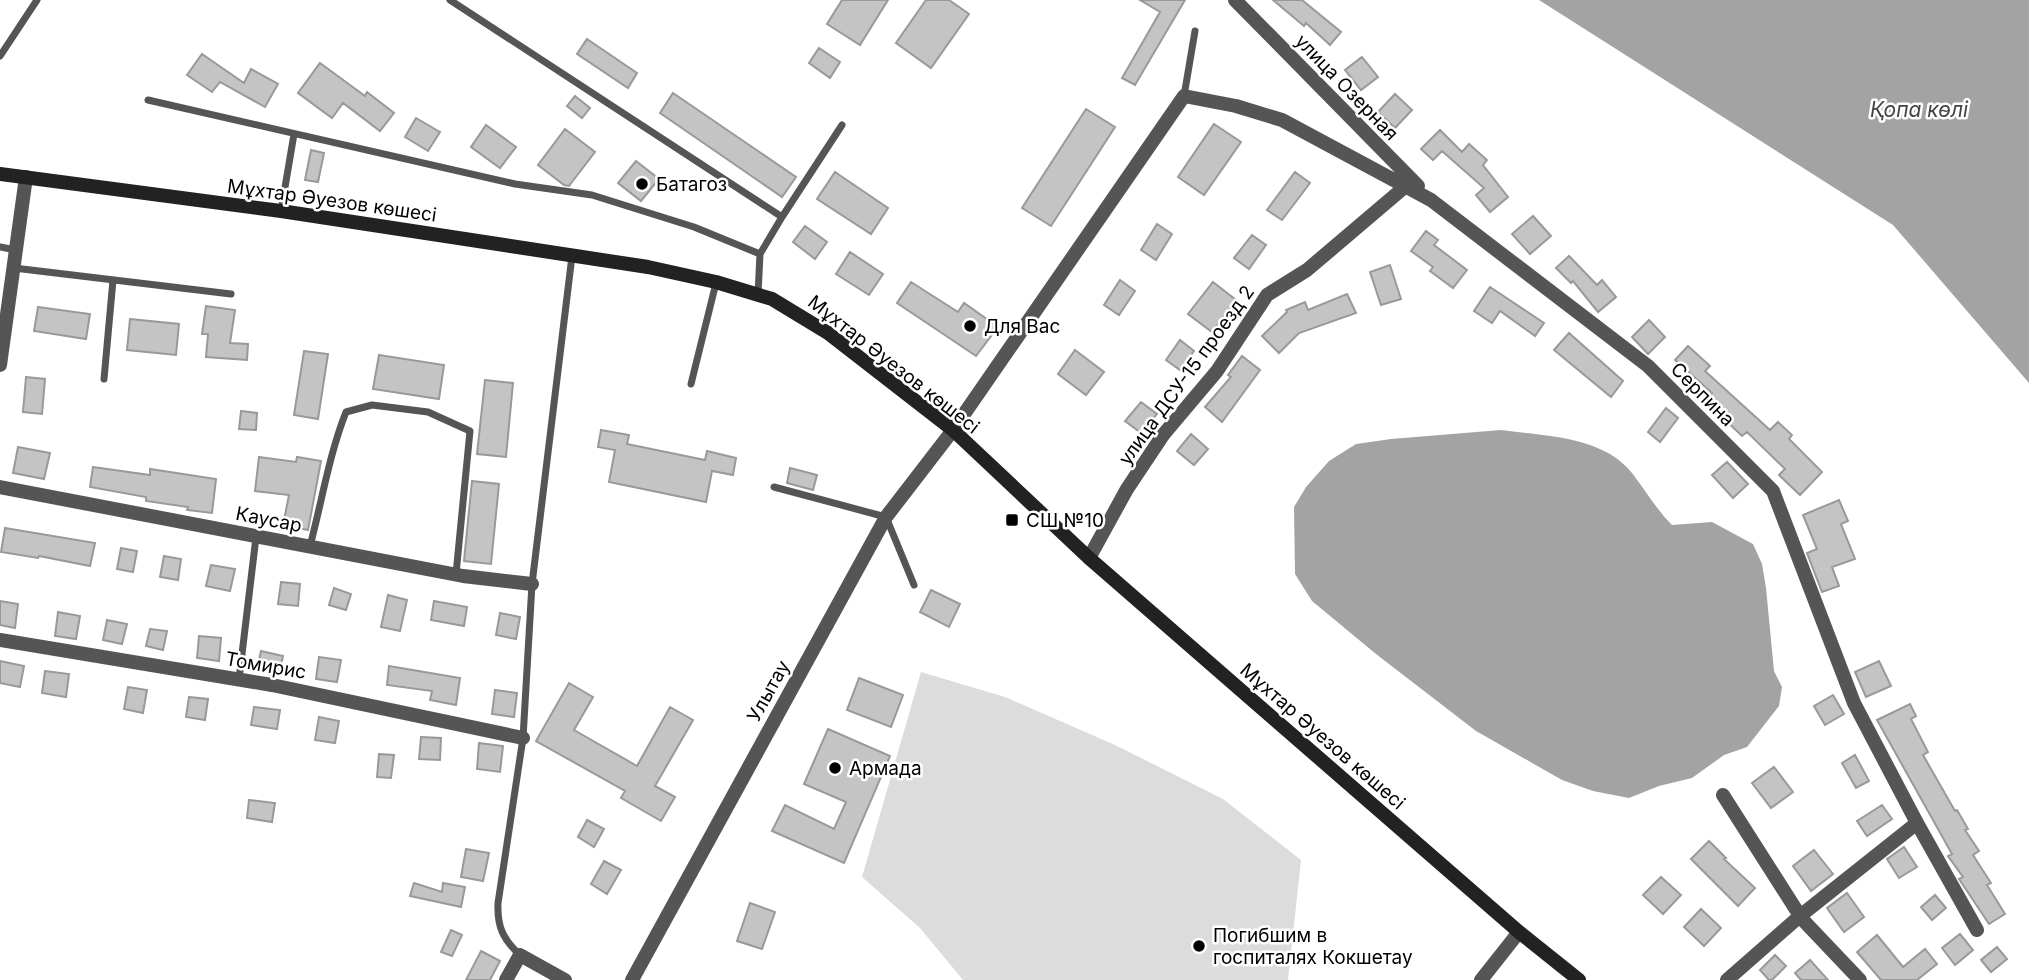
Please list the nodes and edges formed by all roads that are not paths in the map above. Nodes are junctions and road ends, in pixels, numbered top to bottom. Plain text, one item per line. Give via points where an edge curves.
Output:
1 (37, 0) edge
2 (450, 0) edge
3 (1235, 0) edge
4 (1195, 31) dead end
5 (0, 56) edge
6 (1184, 96) junction
7 (148, 100) dead end
8 (842, 125) dead end
9 (295, 134) junction
10 (0, 174) edge
11 (26, 177) junction
12 (1406, 186) junction
13 (1431, 200) junction
14 (281, 211) junction
15 (782, 217) junction
16 (0, 247) edge
17 (16, 250) junction
18 (760, 254) junction
19 (572, 256) junction
20 (14, 268) junction
21 (113, 280) junction
22 (716, 282) junction
23 (231, 294) dead end
24 (758, 294) junction
25 (0, 365) edge
26 (104, 379) dead end
27 (691, 384) dead end
28 (953, 430) junction
29 (0, 487) edge
30 (774, 487) dead end
31 (886, 517) junction
32 (256, 536) junction
33 (310, 547) junction
34 (1089, 558) junction
35 (456, 574) junction
36 (532, 584) junction
37 (914, 585) dead end
38 (0, 640) edge
39 (239, 679) junction
40 (523, 738) junction
41 (1723, 795) dead end
42 (1917, 823) junction
43 (1800, 916) junction
44 (1978, 930) dead end
45 (1519, 932) junction
46 (520, 955) junction
47 (506, 980) edge
48 (565, 980) edge
49 (632, 980) edge
50 (1481, 980) edge
51 (1579, 980) edge
52 (1727, 980) edge
53 (1860, 980) edge

1 - 5 lane
2 - 15 lane
3 - 13 street, улица Озерная
4 - 6 lane
6 - 12 street, Серпина via 1282,120
6 - 28 street
7 - 9 lane
8 - 15 lane
9 - 14 lane
9 - 18 lane via 515,184 592,195 694,227
10 - 11 main road, Мұхтар Әуезов көшесі
11 - 14 main road, Мұхтар Әуезов көшесі
11 - 17 street
12 - 13 street, Серпина
12 - 34 street, улица ДСУ-15 проезд 2 via 1307,270 1267,295 1217,371 1163,435
13 - 42 street, Серпина via 1648,366 1773,491 1854,703
14 - 19 main road, Мұхтар Әуезов көшесі
15 - 18 lane
16 - 17 lane
17 - 20 street
18 - 24 lane
19 - 22 main road, Мұхтар Әуезов көшесі
19 - 36 lane
20 - 21 lane
20 - 25 street
21 - 23 lane
21 - 26 lane
22 - 24 main road, Мұхтар Әуезов көшесі
22 - 27 lane
24 - 28 main road, Мұхтар Әуезов көшесі via 828,333
28 - 31 street, Улытау
28 - 34 main road, Мұхтар Әуезов көшесі
29 - 32 street, Каусар
30 - 31 lane
31 - 37 lane
31 - 49 street, Улытау
32 - 33 street, Каусар
32 - 39 lane
33 - 35 street, Каусар
33 - 35 lane via 334,442 346,412 372,405 428,412 470,431
34 - 45 main road, Мұхтар Әуезов көшесі
35 - 36 street, Каусар
36 - 40 lane
38 - 39 street, Томирис
39 - 40 street, Томирис
40 - 46 lane via 497,918 501,933
41 - 43 street
42 - 43 street
42 - 44 street, Серпина
43 - 52 street
43 - 53 street
45 - 50 street
45 - 51 main road, Мұхтар Әуезов көшесі
46 - 47 street
46 - 48 street

